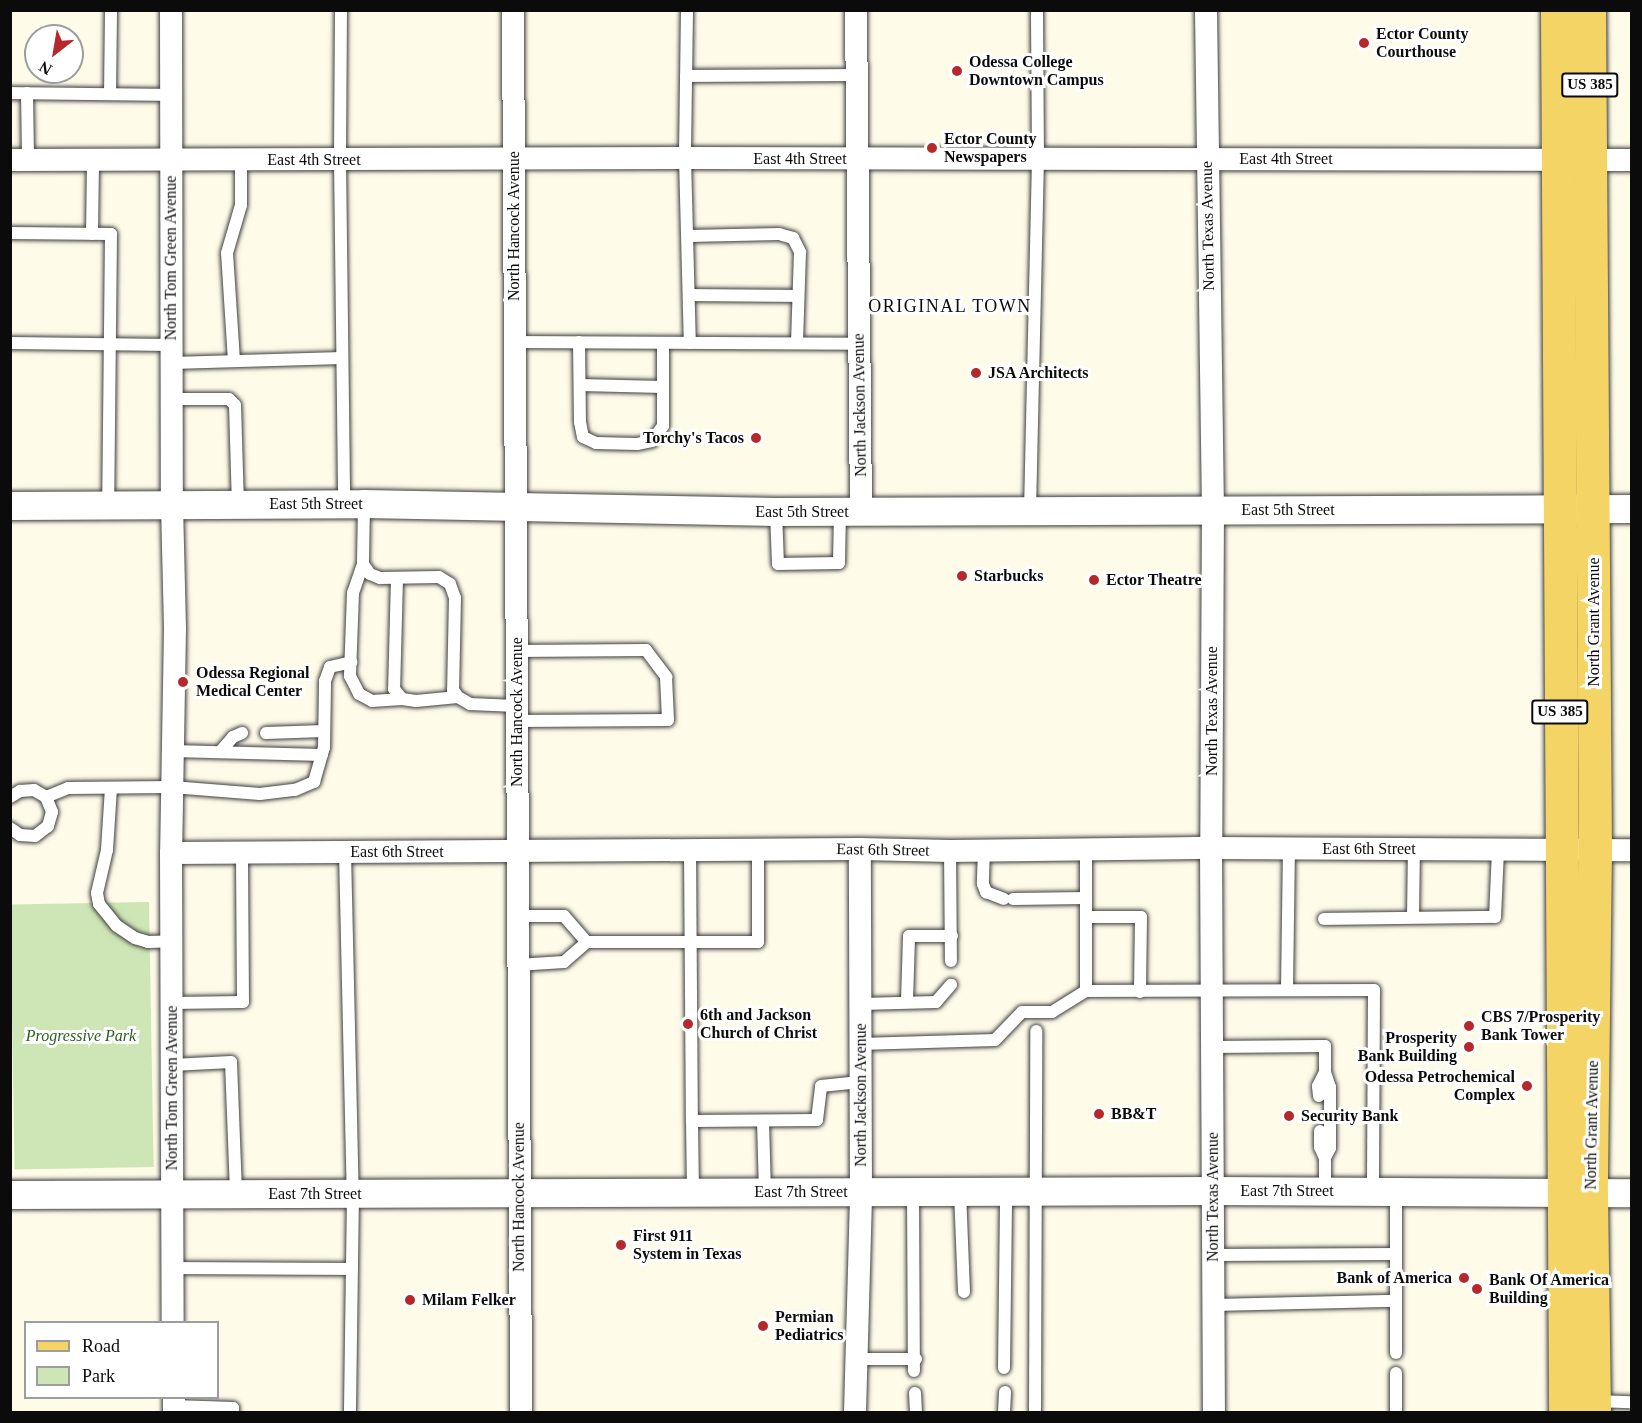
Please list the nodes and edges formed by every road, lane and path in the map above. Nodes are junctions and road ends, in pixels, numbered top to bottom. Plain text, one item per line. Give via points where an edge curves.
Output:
1 (111, 10) edge
2 (171, 10) edge
3 (341, 10) edge
4 (513, 10) edge
5 (687, 10) edge
6 (856, 10) edge
7 (1037, 10) edge
8 (1206, 10) edge
9 (1557, 10) edge
10 (1589, 10) edge
11 (856, 75) junction
12 (687, 76) junction
13 (10, 93) edge
14 (27, 93) junction
15 (110, 94) junction
16 (171, 95) junction
17 (685, 158) junction
18 (1207, 158) junction
19 (858, 159) junction
20 (1038, 159) junction
21 (19, 160) edge
22 (93, 160) junction
23 (171, 160) junction
24 (241, 160) junction
25 (340, 160) junction
26 (514, 160) junction
27 (1558, 160) junction
28 (1590, 160) junction
29 (1632, 160) edge
30 (10, 233) edge
31 (92, 234) junction
32 (689, 236) junction
33 (690, 295) junction
34 (798, 296) junction
35 (514, 342) junction
36 (579, 342) junction
37 (10, 343) edge
38 (663, 343) junction
39 (690, 343) junction
40 (797, 343) junction
41 (109, 344) junction
42 (859, 344) junction
43 (171, 354) junction
44 (342, 358) junction
45 (234, 361) junction
46 (580, 385) junction
47 (663, 387) junction
48 (172, 399) junction
49 (354, 504) junction
50 (108, 505) junction
51 (172, 505) junction
52 (238, 505) junction
53 (10, 506) edge
54 (516, 507) junction
55 (1632, 509) edge
56 (1213, 510) junction
57 (1030, 511) junction
58 (1559, 511) junction
59 (1593, 511) junction
60 (776, 512) junction
61 (851, 512) junction
62 (363, 564) junction
63 (397, 578) junction
64 (516, 651) junction
65 (351, 662) junction
66 (458, 697) junction
67 (402, 699) junction
68 (516, 713) junction
69 (324, 731) junction
70 (242, 733) dead end
71 (266, 733) dead end
72 (173, 751) junction
73 (220, 752) junction
74 (322, 755) junction
75 (172, 787) junction
76 (111, 788) junction
77 (10, 797) edge
78 (46, 797) junction
79 (10, 828) edge
80 (1086, 848) junction
81 (1211, 848) junction
82 (1289, 848) junction
83 (860, 849) junction
84 (984, 849) junction
85 (1414, 849) junction
86 (690, 850) junction
87 (758, 850) junction
88 (1498, 850) junction
89 (1561, 850) junction
90 (1595, 850) junction
91 (1632, 850) edge
92 (517, 851) junction
93 (950, 851) junction
94 (171, 852) junction
95 (242, 852) junction
96 (345, 852) junction
97 (1086, 898) junction
98 (517, 915) junction
99 (1086, 917) junction
100 (1413, 917) junction
101 (1324, 919) dead end
102 (952, 936) junction
103 (172, 941) junction
104 (587, 942) junction
105 (690, 943) junction
106 (951, 961) dead end
107 (517, 965) junction
108 (951, 986) dead end
109 (1287, 989) junction
110 (1086, 991) junction
111 (1140, 992) junction
112 (1211, 992) junction
113 (907, 1001) junction
114 (172, 1003) junction
115 (861, 1004) junction
116 (1036, 1031) dead end
117 (860, 1044) junction
118 (1212, 1047) junction
119 (172, 1065) junction
120 (1325, 1071) junction
121 (860, 1082) junction
122 (1319, 1096) dead end
123 (763, 1120) junction
124 (692, 1121) junction
125 (1320, 1131) dead end
126 (1326, 1158) junction
127 (1035, 1191) junction
128 (1213, 1191) junction
129 (765, 1192) junction
130 (861, 1192) junction
131 (913, 1192) junction
132 (960, 1192) junction
133 (1006, 1192) junction
134 (1325, 1192) junction
135 (1384, 1192) junction
136 (519, 1193) junction
137 (693, 1193) junction
138 (1632, 1193) edge
139 (353, 1194) junction
140 (1577, 1194) junction
141 (10, 1195) edge
142 (173, 1195) junction
143 (236, 1195) junction
144 (1396, 1254) junction
145 (1213, 1255) junction
146 (173, 1268) junction
147 (351, 1269) junction
148 (964, 1292) dead end
149 (1396, 1301) junction
150 (1214, 1305) junction
151 (174, 1321) edge
152 (1396, 1353) dead end
153 (856, 1359) junction
154 (1004, 1368) dead end
155 (1396, 1373) dead end
156 (1005, 1392) dead end
157 (915, 1393) dead end
158 (1632, 1402) edge
159 (174, 1406) edge
160 (1584, 1409) edge
161 (233, 1413) edge
162 (350, 1413) edge
163 (521, 1413) edge
164 (855, 1413) edge
165 (916, 1413) edge
166 (1004, 1413) edge
167 (1035, 1413) edge
168 (1214, 1413) edge
169 (1396, 1413) edge

1 - 15 lane
2 - 16 street, North Tom Green Avenue
3 - 25 lane
4 - 26 street, North Hancock Avenue
5 - 12 lane
6 - 11 street, North Jackson Avenue
7 - 20 lane
8 - 18 street, North Texas Avenue
9 - 27 main road, North Grant Avenue / US 385
10 - 28 main road, North Grant Avenue / US 385
11 - 12 lane
11 - 19 street, North Jackson Avenue
12 - 17 lane
13 - 14 lane
14 - 15 lane
14 - 21 lane
15 - 16 lane
16 - 23 street, North Tom Green Avenue
17 - 19 street, East 4th Street
17 - 26 street, East 4th Street
17 - 32 lane
18 - 20 street, East 4th Street
18 - 27 street, East 4th Street
18 - 56 street, North Texas Avenue
19 - 20 street, East 4th Street
19 - 42 street, North Jackson Avenue
20 - 57 lane
21 - 22 street, East 4th Street
22 - 23 street, East 4th Street
22 - 31 lane
23 - 24 street, East 4th Street
23 - 43 street, North Tom Green Avenue
24 - 25 street, East 4th Street
24 - 45 lane via 242,205 227,254
25 - 26 street, East 4th Street
25 - 44 lane
26 - 35 street, North Hancock Avenue
27 - 28 street, East 4th Street
27 - 58 main road, North Grant Avenue / US 385
28 - 29 street, East 4th Street
28 - 59 main road, North Grant Avenue / US 385
30 - 31 lane
31 - 41 lane via 111,234
32 - 33 lane
32 - 34 lane via 779,234 793,238 800,252
33 - 34 lane
33 - 39 lane
34 - 40 lane
35 - 36 lane
35 - 54 street, North Hancock Avenue
36 - 38 lane
36 - 46 lane
37 - 41 lane
38 - 39 lane
38 - 47 lane
39 - 40 lane
40 - 42 lane
41 - 43 lane
41 - 50 lane
42 - 61 street, North Jackson Avenue
43 - 45 lane
43 - 48 street, North Tom Green Avenue
44 - 45 lane
44 - 49 lane
46 - 47 lane
46 - 47 lane via 583,437 596,443 637,444 652,441 663,426
48 - 51 street, North Tom Green Avenue
48 - 52 lane via 229,399 235,405
49 - 52 street, East 5th Street
49 - 54 street, East 5th Street
49 - 62 lane
50 - 51 street, East 5th Street
50 - 53 street, East 5th Street
51 - 52 street, East 5th Street
51 - 72 street, North Tom Green Avenue via 176,629
54 - 60 street, East 5th Street
54 - 64 street, North Hancock Avenue
55 - 59 street, East 5th Street
56 - 57 street, East 5th Street
56 - 58 street, East 5th Street
56 - 81 street, North Texas Avenue
57 - 61 street, East 5th Street
58 - 59 street, East 5th Street
58 - 89 main road, North Grant Avenue / US 385
59 - 90 main road, North Grant Avenue / US 385
60 - 61 street, East 5th Street
60 - 61 lane via 778,564 839,563
62 - 63 lane via 380,579
62 - 65 lane via 353,593
63 - 66 lane via 438,577 450,584 455,598 453,690
63 - 67 lane via 394,689
64 - 68 street, North Hancock Avenue
64 - 68 lane via 646,650 666,677 668,720
65 - 67 lane via 350,676 358,694 372,701
65 - 69 lane via 330,667 325,681
66 - 67 lane
66 - 68 lane via 470,704
68 - 92 street, North Hancock Avenue
69 - 71 lane
69 - 74 lane
70 - 73 lane
72 - 73 lane
72 - 75 street, North Tom Green Avenue
73 - 74 lane
74 - 75 lane via 315,782 295,790 261,794
75 - 76 lane
75 - 94 street, North Tom Green Avenue
76 - 78 lane via 68,788
76 - 103 lane via 107,850 97,893 99,904 117,926 135,938
77 - 78 lane via 27,789
78 - 79 lane via 52,812 42,832 28,837
80 - 81 street, East 6th Street
80 - 84 street, East 6th Street
80 - 97 lane
81 - 82 street, East 6th Street
81 - 112 street, North Texas Avenue
82 - 85 street, East 6th Street
82 - 109 lane
83 - 87 street, East 6th Street
83 - 93 street, East 6th Street
83 - 115 street, North Jackson Avenue
84 - 93 street, East 6th Street
84 - 97 lane via 982,884 986,892 1009,899
85 - 88 street, East 6th Street
85 - 100 lane
86 - 87 street, East 6th Street
86 - 92 street, East 6th Street
86 - 105 lane
87 - 105 lane via 758,942
88 - 89 street, East 6th Street
88 - 100 lane via 1495,917
89 - 90 street, East 6th Street
89 - 140 main road, North Grant Avenue / US 385
90 - 91 street, East 6th Street
90 - 140 main road, North Grant Avenue / US 385
92 - 96 street, East 6th Street
92 - 98 street, North Hancock Avenue
93 - 102 lane
94 - 95 street, East 6th Street
94 - 103 street, North Tom Green Avenue
95 - 96 street, East 6th Street
95 - 114 lane via 243,1002
96 - 139 lane
97 - 99 lane
98 - 104 lane via 564,916
98 - 107 street, North Hancock Avenue
99 - 110 lane
99 - 111 lane via 1140,917
100 - 101 lane
102 - 106 lane
102 - 113 lane via 909,936
103 - 114 street, North Tom Green Avenue
104 - 105 lane
104 - 107 lane via 564,962
105 - 124 lane
107 - 136 street, North Hancock Avenue
108 - 113 lane via 936,1002
109 - 112 lane
109 - 135 lane via 1374,990
110 - 111 lane
110 - 117 lane via 1052,1012 1022,1012 995,1040
111 - 112 lane
112 - 118 street, North Texas Avenue
113 - 115 lane
114 - 119 street, North Tom Green Avenue
115 - 117 street, North Jackson Avenue
116 - 127 lane
117 - 121 street, North Jackson Avenue
118 - 120 lane via 1325,1046
118 - 128 street, North Texas Avenue
119 - 142 street, North Tom Green Avenue
119 - 143 lane via 231,1062
120 - 122 lane via 1318,1086
120 - 126 lane via 1330,1087 1330,1149
121 - 123 lane via 821,1086 817,1120
121 - 130 street, North Jackson Avenue
123 - 124 lane
123 - 129 lane
124 - 137 lane
125 - 126 lane via 1320,1147
126 - 134 lane
127 - 128 street, East 7th Street
127 - 133 street, East 7th Street
127 - 167 lane
128 - 134 street, East 7th Street
128 - 145 street, North Texas Avenue
129 - 130 street, East 7th Street
129 - 137 street, East 7th Street
130 - 131 street, East 7th Street
130 - 153 street, North Jackson Avenue
131 - 132 street, East 7th Street
131 - 153 lane via 915,1365
132 - 133 street, East 7th Street
132 - 148 lane
133 - 154 lane
134 - 135 street, East 7th Street
135 - 140 street, East 7th Street
135 - 144 lane
136 - 137 street, East 7th Street
136 - 139 street, East 7th Street
136 - 163 street, North Hancock Avenue
138 - 140 street, East 7th Street
139 - 143 street, East 7th Street
139 - 147 lane
140 - 160 main road, North Grant Avenue / US 385
141 - 142 street, East 7th Street
142 - 143 street, East 7th Street
142 - 146 street, North Tom Green Avenue
144 - 145 lane
144 - 149 lane
145 - 150 street, North Texas Avenue
146 - 147 lane
146 - 151 street, North Tom Green Avenue
147 - 162 lane
149 - 150 lane
149 - 152 lane
150 - 168 street, North Texas Avenue
153 - 164 street, North Jackson Avenue
155 - 169 lane
156 - 166 lane
157 - 165 lane
158 - 160 lane
159 - 161 lane via 233,1408

